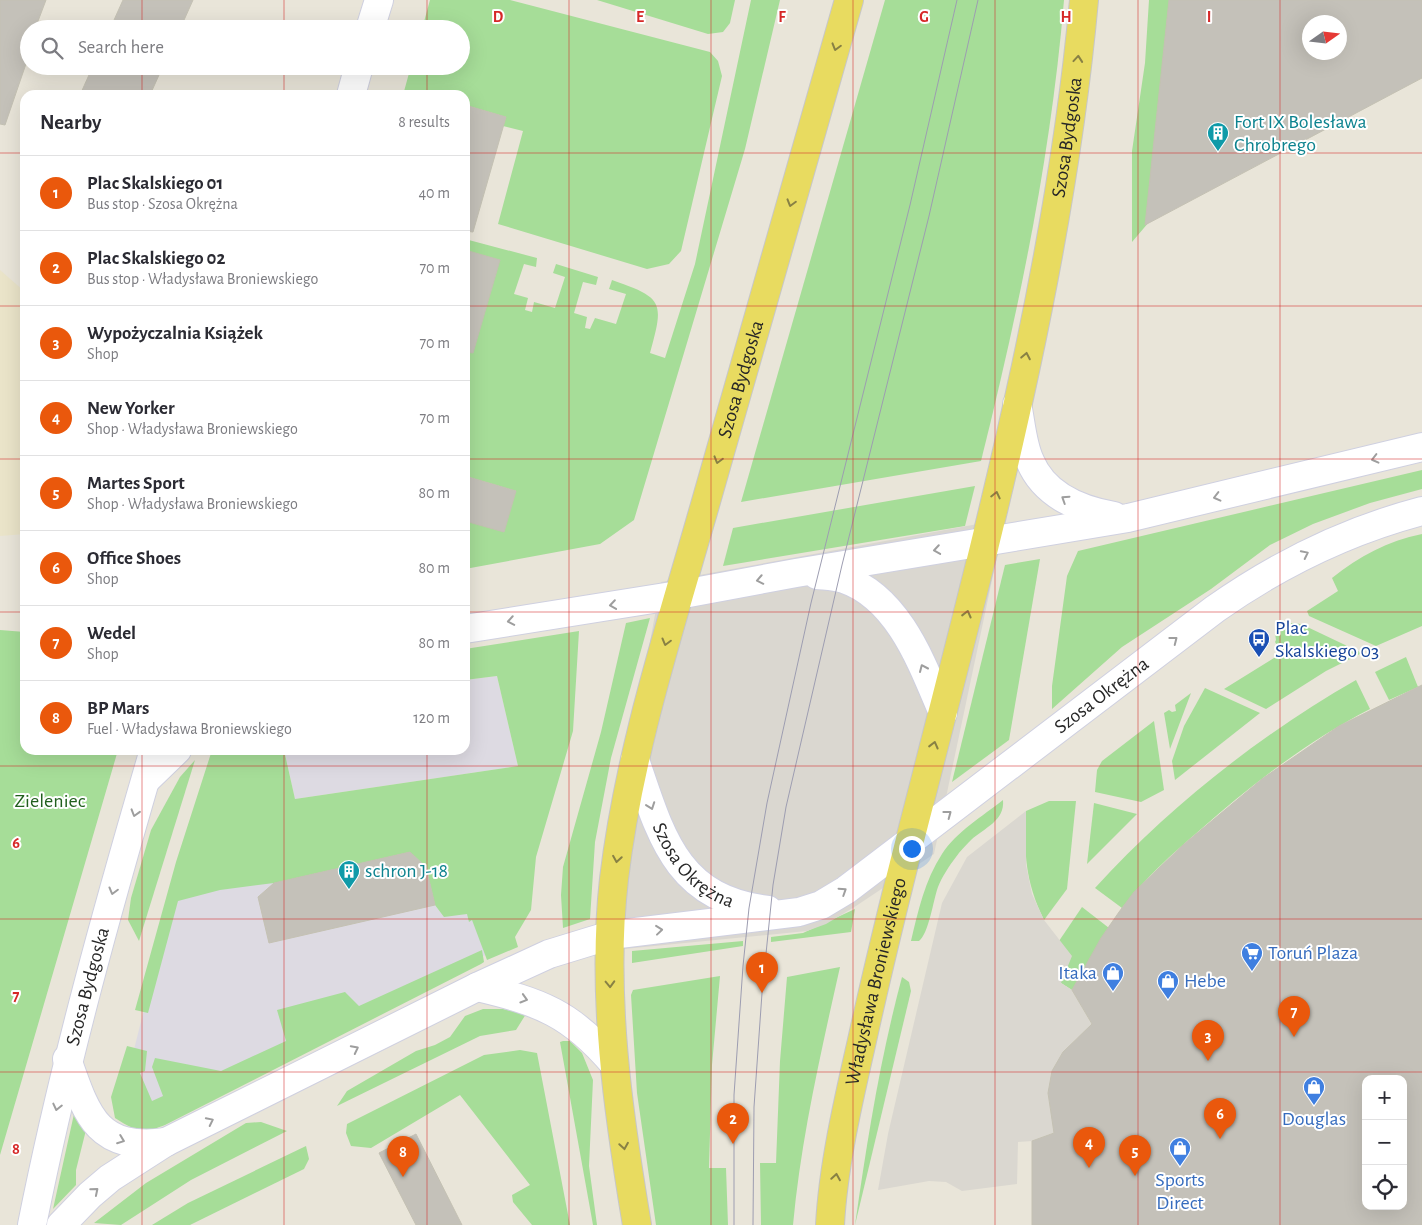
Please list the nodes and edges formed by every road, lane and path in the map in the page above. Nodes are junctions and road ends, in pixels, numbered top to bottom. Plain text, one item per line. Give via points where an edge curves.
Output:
1 (379, 0) edge
2 (849, 0) edge
3 (1084, 0) edge
4 (373, 20) edge
5 (357, 75) edge
6 (352, 90) edge
7 (1017, 404) junction
8 (1422, 447) edge
9 (1422, 511) edge
10 (1128, 518) junction
11 (985, 542) junction
12 (796, 573) junction
13 (678, 595) junction
14 (470, 628) edge
15 (943, 712) junction
16 (153, 755) edge
17 (173, 755) edge
18 (635, 760) junction
19 (145, 781) junction
20 (909, 843) junction
21 (799, 912) junction
22 (610, 936) junction
23 (477, 987) junction
24 (67, 1059) junction
25 (614, 1064) junction
26 (166, 1142) junction
27 (32, 1225) edge
28 (61, 1225) edge
29 (637, 1225) edge
30 (830, 1225) edge

1 - 4 street
2 -> 13 main road, Szosa Bydgoska
7 -> 3 main road, Szosa Bydgoska via 1049,245 1077,76
5 - 6 street
10 -> 7 street via 1091,512 1074,505 1056,494 1039,477 1030,460
11 -> 7 main road, Szosa Bydgoska
8 -> 10 street
20 -> 9 street, Szosa Okrężna via 1214,609 1262,577 1338,538
10 - 11 street
11 -> 12 street
15 -> 11 main road, Szosa Bydgoska
12 -> 13 street
15 -> 12 street via 921,661 895,618 866,590 839,578
13 -> 14 street
13 -> 18 main road, Szosa Bydgoska
20 -> 15 main road, Władysława Broniewskiego
16 - 19 street, Szosa Bydgoska
17 - 19 street
18 -> 21 street, Szosa Okrężna via 673,856 704,889 749,908
18 -> 22 main road via 614,880
19 -> 24 street, Szosa Bydgoska
21 -> 20 street, Szosa Okrężna via 846,890
30 -> 20 main road, Władysława Broniewskiego via 847,1107
22 -> 21 street, Szosa Okrężna
22 - 23 street, Szosa Okrężna via 550,954
22 -> 25 main road
23 -> 25 street via 528,1000 551,1010 595,1042
26 -> 23 street, Szosa Okrężna
24 -> 26 street via 85,1107 100,1127 124,1142 146,1145
24 -> 27 street, Szosa Bydgoska
25 -> 29 main road
28 -> 26 street via 110,1178

